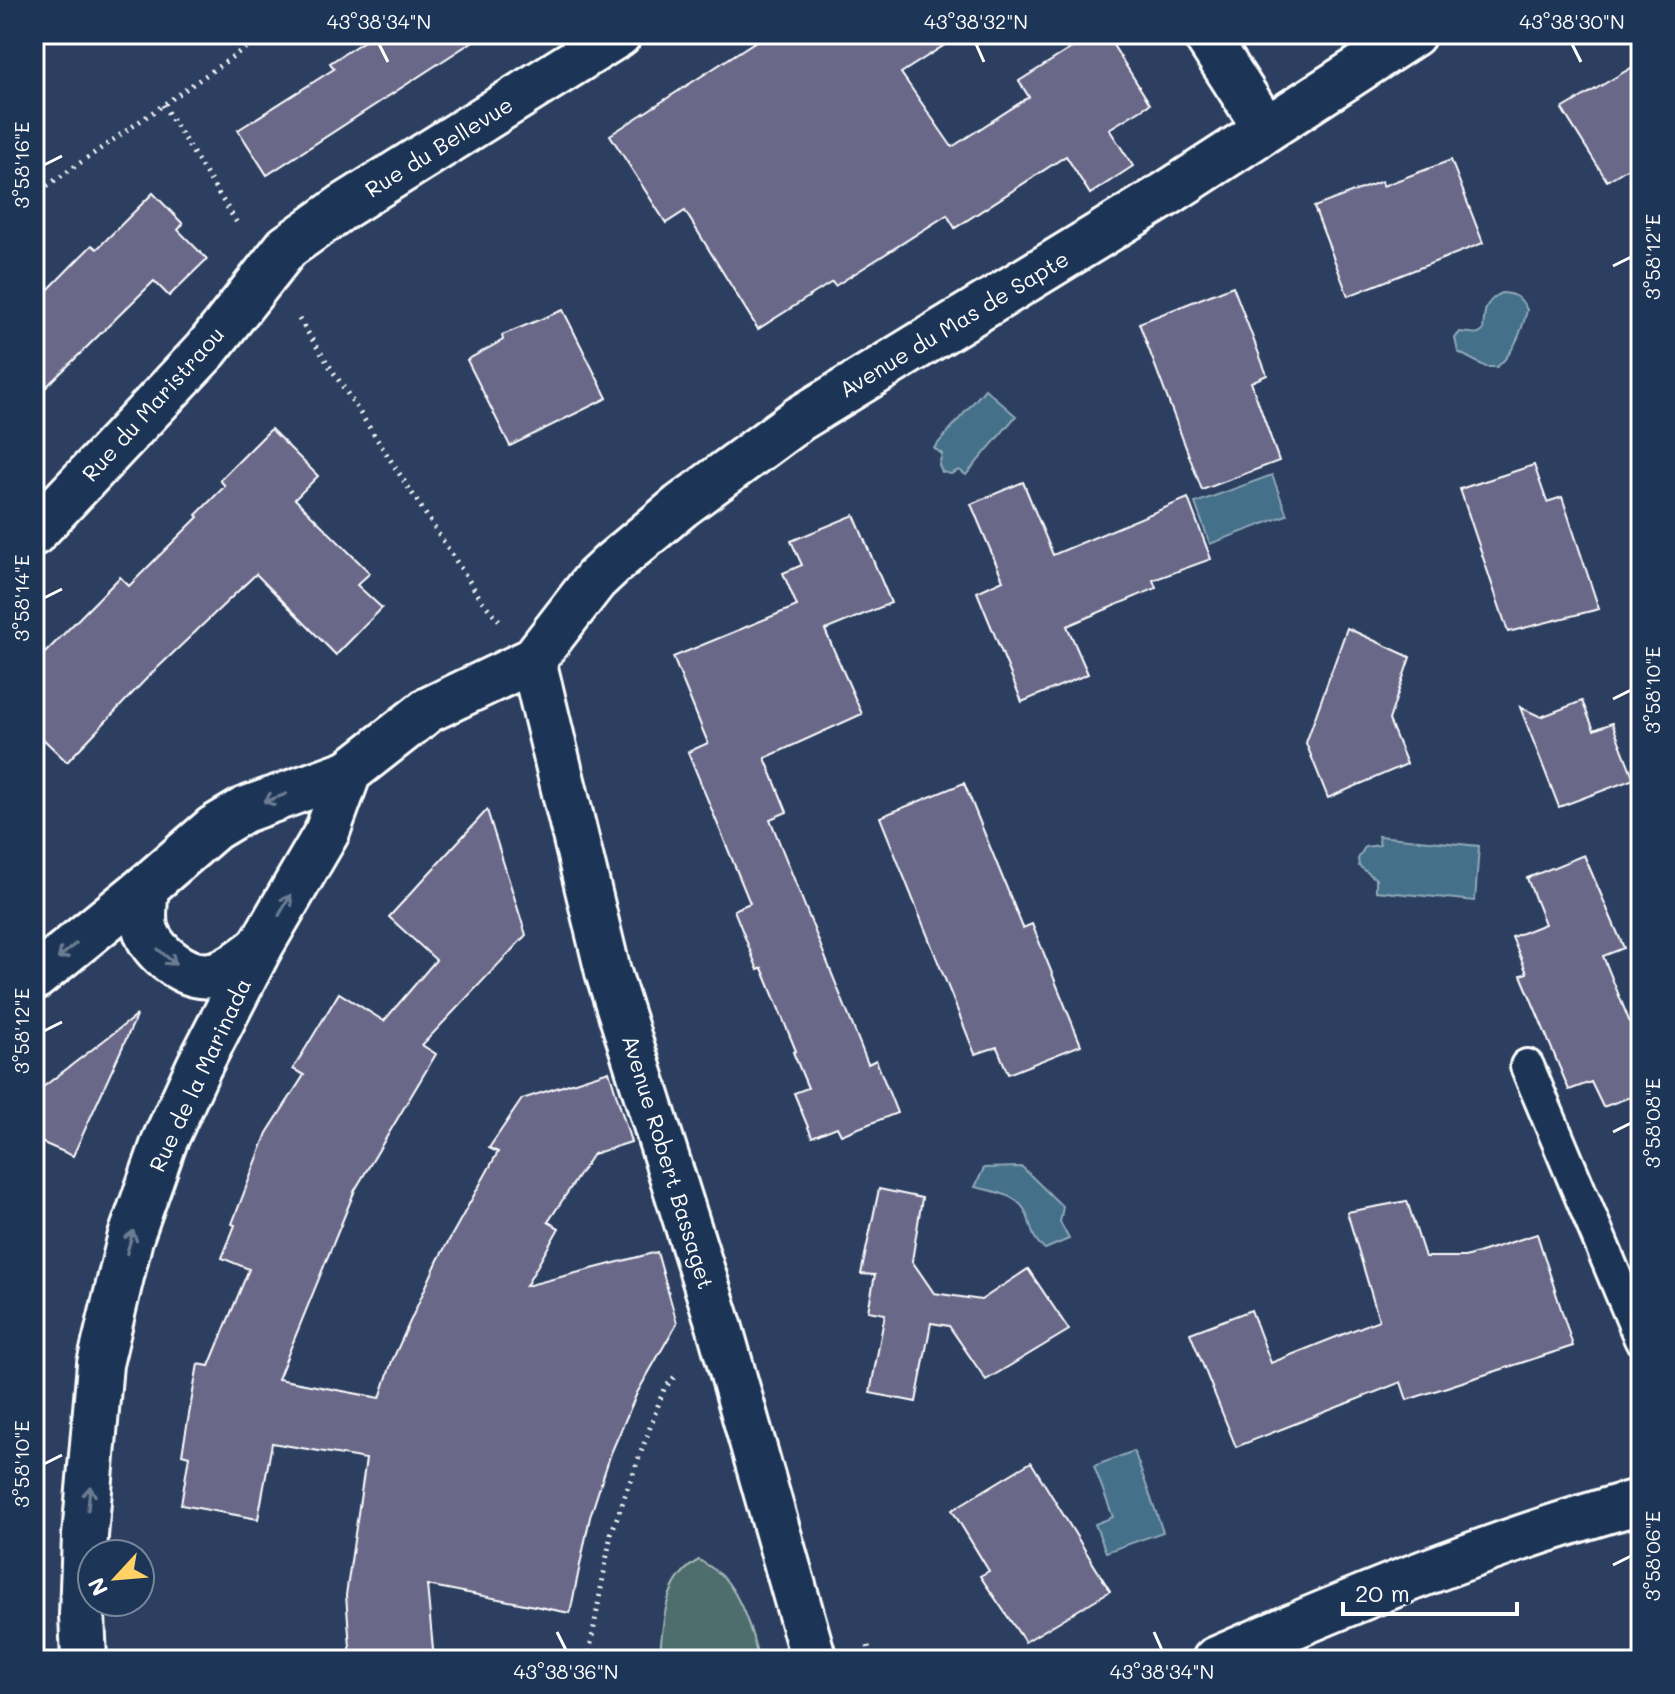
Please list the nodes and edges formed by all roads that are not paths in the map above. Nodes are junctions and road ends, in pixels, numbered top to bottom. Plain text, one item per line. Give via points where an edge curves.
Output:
1 (619, 34) edge
2 (1205, 34) edge
3 (1413, 34) edge
4 (1266, 129) junction
5 (268, 272) joint
6 (34, 533) edge
7 (533, 660) junction
8 (349, 772) junction
9 (146, 887) junction
10 (260, 947) junction
11 (34, 978) edge
12 (1527, 1066) dead end
13 (1641, 1339) edge
14 (1641, 1501) edge
15 (84, 1660) edge
16 (814, 1660) edge
17 (1215, 1660) edge

1 - 5 street, Rue du Bellevue via 343,207 287,247
2 - 4 street
3 - 4 street, Avenue du Mas de Sapte
4 - 7 street, Avenue du Mas de Sapte via 799,419 613,563
5 - 6 street, Rue du Maristraou via 206,350
7 - 8 street via 428,710
7 - 16 street, Avenue Robert Bassaget via 608,972 719,1325
8 -> 9 street via 244,810 214,828
10 -> 8 street, Rue de la Marinada via 327,832
9 -> 10 street via 146,931 182,970 209,976
9 -> 11 street
15 -> 10 street, Rue de la Marinada via 85,1536 100,1364 130,1239 165,1140
12 - 13 lane
14 - 17 street via 1581,1517 1345,1604

